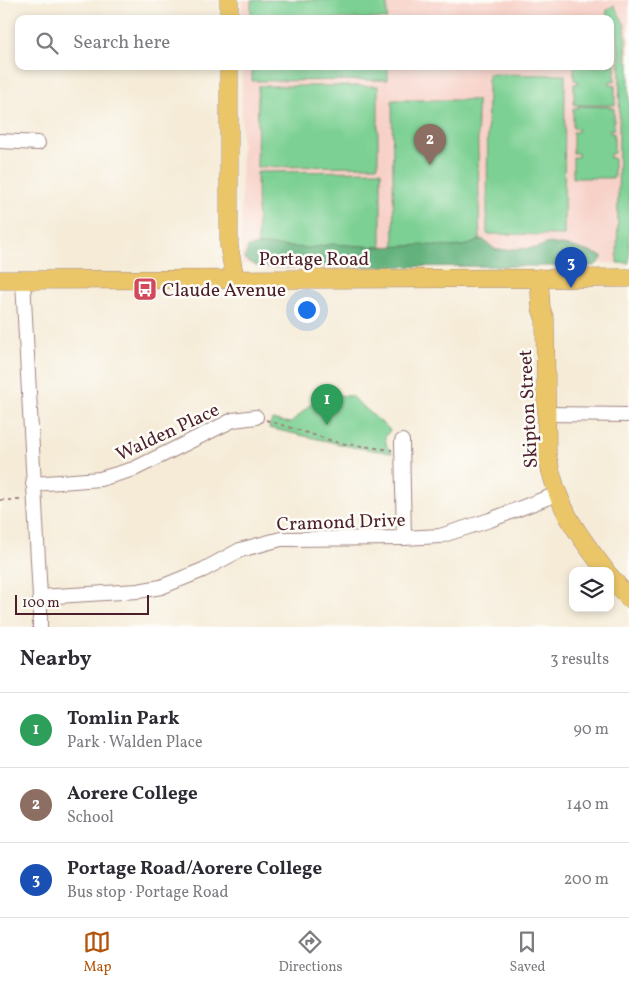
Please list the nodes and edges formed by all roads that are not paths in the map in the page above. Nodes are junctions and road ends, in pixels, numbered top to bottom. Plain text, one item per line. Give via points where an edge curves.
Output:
1 (228, 0) edge
2 (229, 15) edge
3 (229, 70) edge
4 (0, 141) edge
5 (38, 143) dead end
6 (544, 278) junction
7 (629, 278) edge
8 (230, 279) junction
9 (0, 280) edge
10 (23, 280) junction
11 (547, 414) junction
12 (629, 415) edge
13 (256, 417) road end
14 (402, 446) road end
15 (33, 484) junction
16 (557, 494) junction
17 (404, 538) junction
18 (603, 567) edge
19 (614, 581) edge
20 (40, 597) junction
21 (629, 599) edge
22 (40, 627) edge

1 - 2 main road
3 - 8 main road
4 - 5 street
6 - 7 main road, Portage Road
6 - 8 main road, Portage Road
6 - 11 main road, Skipton Street via 548,311 545,320
8 - 10 main road, Portage Road
9 - 10 main road, Portage Road
10 - 15 street
11 - 12 street
11 - 16 main road, Skipton Street via 547,454
13 - 15 street, Walden Place via 233,420 126,472 100,479
14 - 17 street
15 - 20 street
16 - 17 street, Cramond Drive via 464,530 440,536
16 - 18 main road, Skipton Street via 570,523
17 - 20 street, Cramond Drive via 281,539 240,550 203,570 160,587
19 - 21 main road
20 - 22 street

